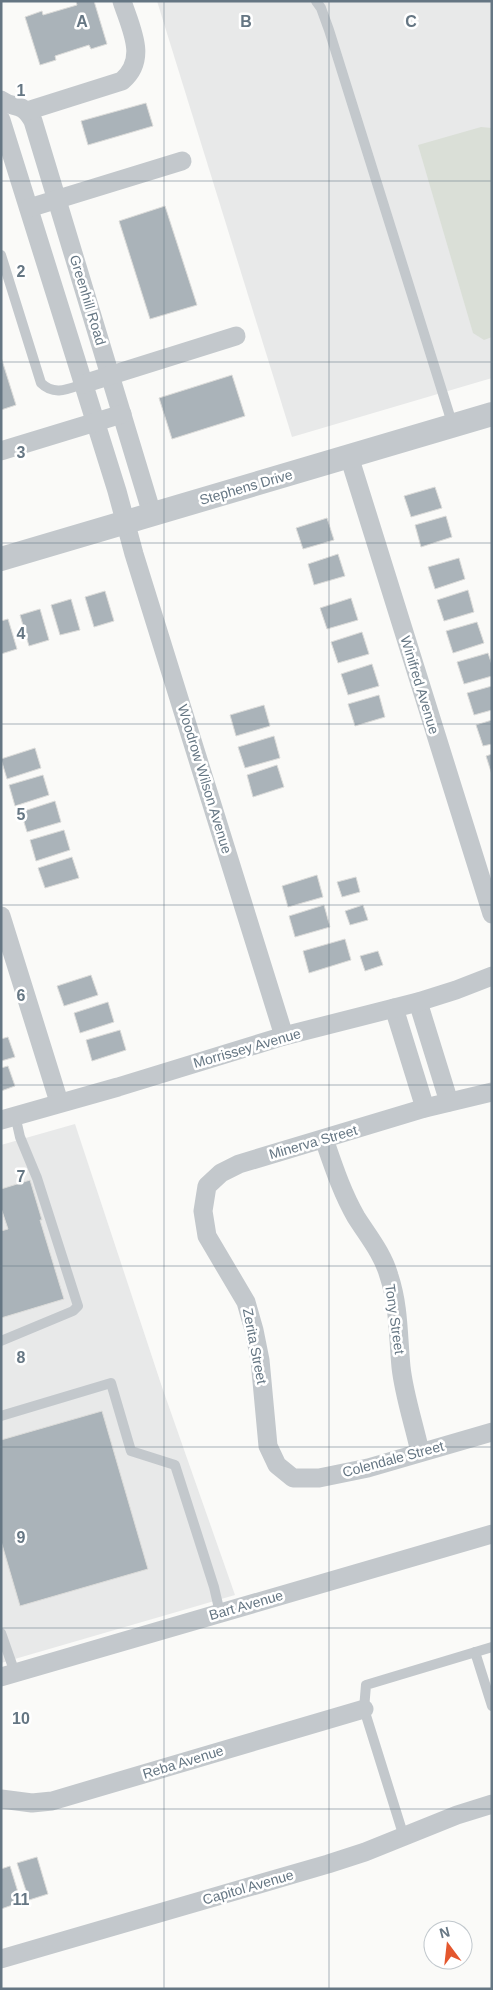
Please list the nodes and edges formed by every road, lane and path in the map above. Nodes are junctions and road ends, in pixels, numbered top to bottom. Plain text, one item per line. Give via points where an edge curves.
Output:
1 (122, 1) edge
2 (316, 1) edge
3 (2, 109) edge
4 (27, 111) junction
5 (182, 161) dead end
6 (56, 198) junction
7 (29, 208) junction
8 (1, 256) edge
9 (236, 336) dead end
10 (110, 375) junction
11 (84, 384) junction
12 (122, 414) junction
13 (492, 414) edge
14 (95, 422) junction
15 (452, 426) junction
16 (1, 451) edge
17 (349, 456) junction
18 (152, 514) junction
19 (125, 523) junction
20 (1, 559) edge
21 (492, 914) edge
22 (1, 916) edge
23 (492, 976) edge
24 (418, 1002) junction
25 (394, 1008) junction
26 (284, 1036) junction
27 (492, 1092) edge
28 (59, 1102) junction
29 (450, 1102) junction
30 (425, 1108) junction
31 (8, 1117) edge
32 (324, 1139) junction
33 (207, 1186) joint
34 (1, 1342) edge
35 (1, 1416) edge
36 (492, 1432) edge
37 (420, 1452) junction
38 (293, 1478) joint
39 (492, 1534) edge
40 (220, 1613) junction
41 (1, 1633) edge
42 (492, 1647) edge
43 (475, 1652) junction
44 (8, 1675) edge
45 (492, 1706) edge
46 (364, 1709) junction
47 (1, 1799) edge
48 (492, 1804) edge
49 (404, 1837) junction
50 (1, 1959) edge

1 - 4 street via 136,50 135,65 130,74 122,82
2 - 15 lane via 330,30
3 - 4 street via 18,105
3 - 7 street
4 - 6 street, Greenhill Road
5 - 6 street
6 - 7 street
6 - 10 street, Greenhill Road
7 - 11 street
8 - 11 lane via 41,383 53,391
9 - 10 street
10 - 11 street
10 - 12 street, Greenhill Road
11 - 14 street
12 - 14 street
12 - 18 street, Greenhill Road
13 - 15 street, Stephens Drive
14 - 16 street
14 - 19 street
15 - 17 street, Stephens Drive
17 - 18 street, Stephens Drive
17 - 21 street, Winifred Avenue
18 - 19 street, Stephens Drive
19 - 20 street, Stephens Drive
19 - 26 street, Woodrow Wilson Avenue
22 - 28 street
23 - 24 street, Morrissey Avenue
24 - 25 street, Morrissey Avenue
24 - 29 street
25 - 26 street, Morrissey Avenue
25 - 30 street
26 - 28 street, Morrissey Avenue
27 - 29 street, Minerva Street
28 - 31 street, Morrissey Avenue
29 - 30 street, Minerva Street
30 - 32 street, Minerva Street
31 - 34 lane via 37,1178 78,1306
32 - 33 street, Minerva Street via 239,1164 221,1173
32 - 37 street, Tony Street via 341,1187 389,1276 402,1368
33 - 38 street, Zerita Street via 202,1211 208,1236 246,1302 254,1330 268,1446 277,1465
35 - 40 lane via 111,1383 131,1451 175,1465
36 - 37 street, Colendale Street
37 - 38 street, Colendale Street via 368,1468 319,1478
39 - 40 street, Bart Avenue
40 - 44 street, Bart Avenue
41 - 44 lane
42 - 43 lane
43 - 45 lane
43 - 46 lane via 366,1685
46 - 47 street, Reba Avenue via 52,1801 32,1803
46 - 49 lane
48 - 49 street, Capitol Avenue
49 - 50 street, Capitol Avenue via 328,1864

